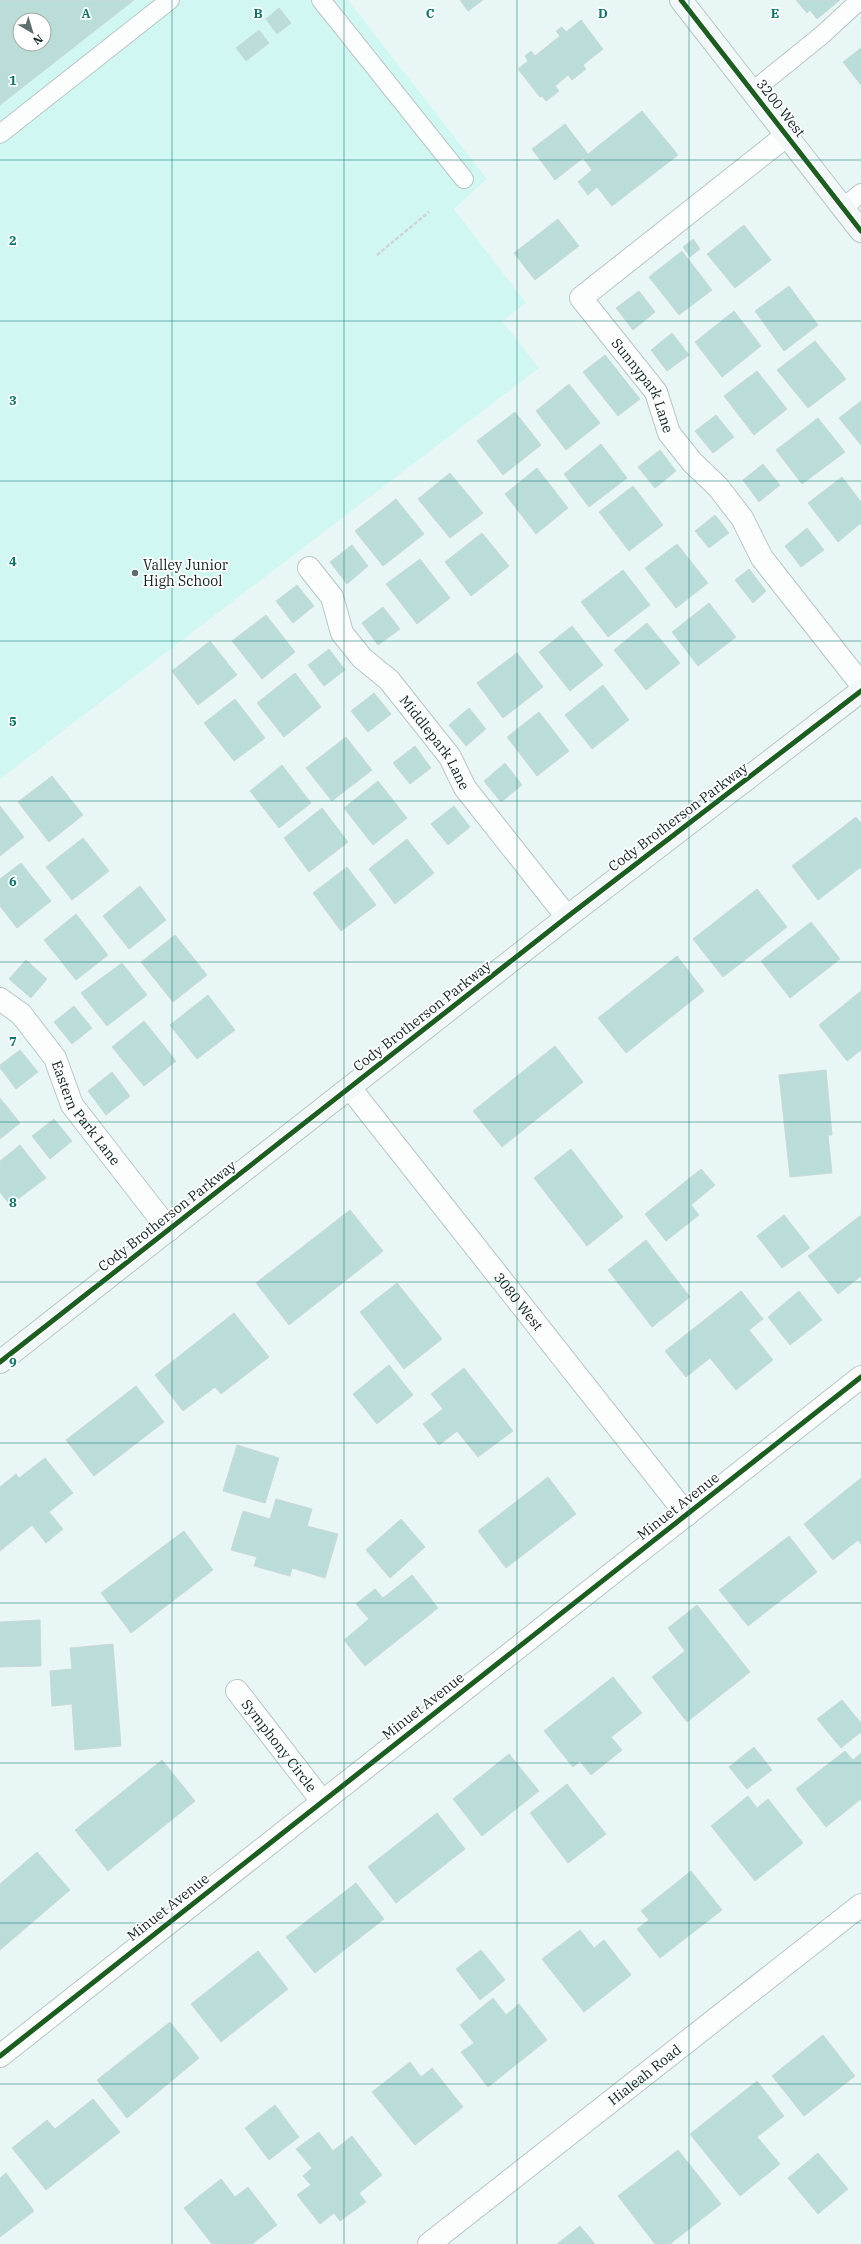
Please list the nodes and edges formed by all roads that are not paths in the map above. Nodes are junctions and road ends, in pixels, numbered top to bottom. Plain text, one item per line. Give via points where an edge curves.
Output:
1 (170, 0) edge
2 (321, 0) edge
3 (682, 0) edge
4 (860, 0) edge
5 (752, 91) junction
6 (0, 134) edge
7 (787, 135) junction
8 (464, 180) dead end
9 (861, 193) edge
10 (843, 208) junction
11 (861, 231) edge
12 (309, 568) dead end
13 (861, 684) edge
14 (861, 691) edge
15 (567, 917) junction
16 (0, 999) edge
17 (350, 1088) junction
18 (169, 1230) junction
19 (0, 1362) edge
20 (861, 1377) edge
21 (687, 1514) junction
22 (237, 1691) dead end
23 (322, 1801) junction
24 (861, 1905) edge
25 (0, 2056) edge
26 (429, 2244) edge

1 - 6 lane
2 - 8 lane
3 - 5 main road, 3200 West
4 - 5 lane via 822,35
5 - 7 main road, 3200 West
7 - 10 main road, 3200 West
7 - 13 street, Sunnypark Lane via 581,298 656,392 669,433 742,518 762,558
9 - 10 lane
10 - 11 main road, 3200 West
12 - 15 street, Middlepark Lane via 332,597 342,633 362,658 389,680 450,757 465,788
14 - 15 main road, Cody Brotherson Parkway
15 - 17 main road, Cody Brotherson Parkway
16 - 18 street, Eastern Park Lane via 21,1014 55,1058 72,1105
17 - 18 main road, Cody Brotherson Parkway
17 - 21 street, 3080 West
18 - 19 main road, Cody Brotherson Parkway
20 - 21 street, Minuet Avenue
21 - 23 street, Minuet Avenue
22 - 23 street, Symphony Circle
23 - 25 street, Minuet Avenue
24 - 26 street, Hialeah Road

